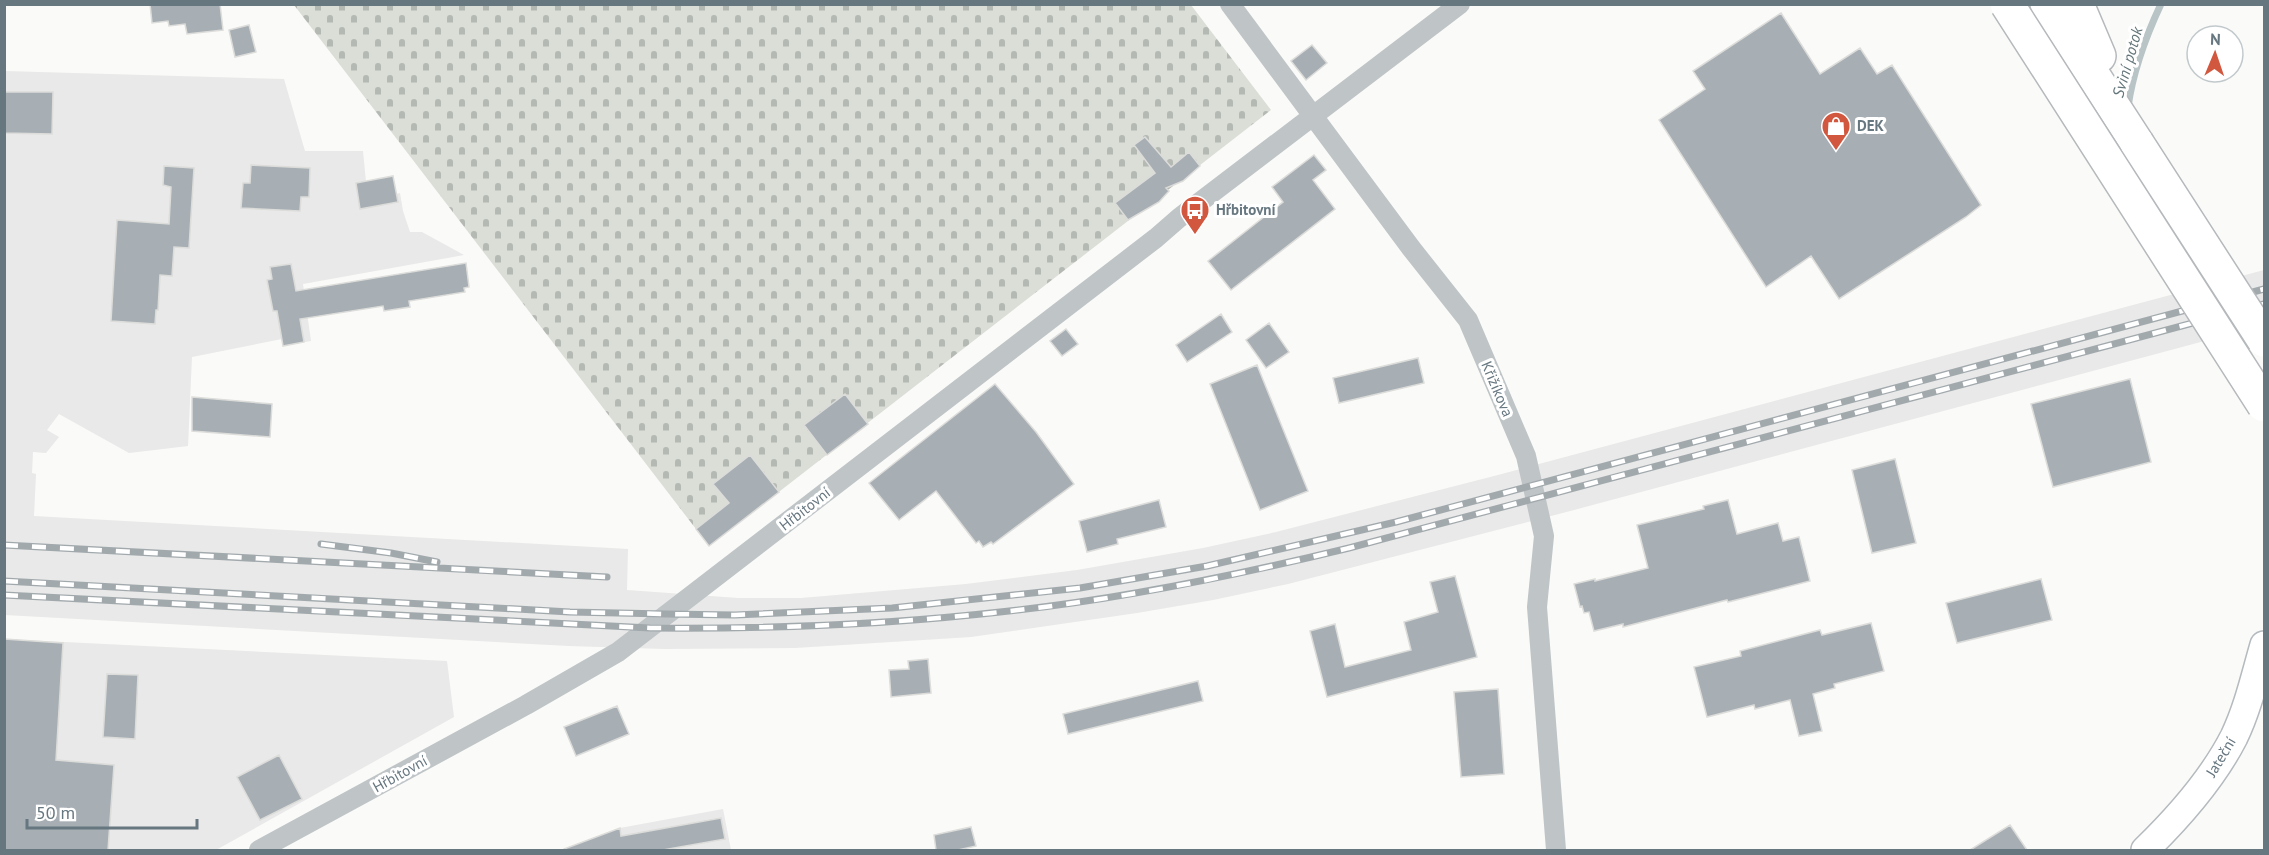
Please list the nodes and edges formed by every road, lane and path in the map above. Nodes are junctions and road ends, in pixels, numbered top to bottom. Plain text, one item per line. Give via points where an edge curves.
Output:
1 (1230, 4) edge
2 (1460, 4) edge
3 (2007, 4) edge
4 (2047, 4) edge
5 (2077, 4) edge
6 (1314, 117) junction
7 (2137, 143) junction
8 (2265, 340) edge
9 (2265, 405) edge
10 (2265, 645) edge
11 (259, 850) edge
12 (1556, 850) edge
13 (2145, 850) edge

1 - 6 street, Křižíkova
2 - 6 street, Hřbitovní
3 - 9 highway, bridge
4 - 7 highway
5 - 7 highway
6 - 11 street, Hřbitovní via 618,652
6 - 12 street, Křižíkova via 1468,320 1526,456 1544,536 1537,607
7 - 8 highway, bridge
10 - 13 main road, Jateční via 2234,737 2207,781 2176,820

